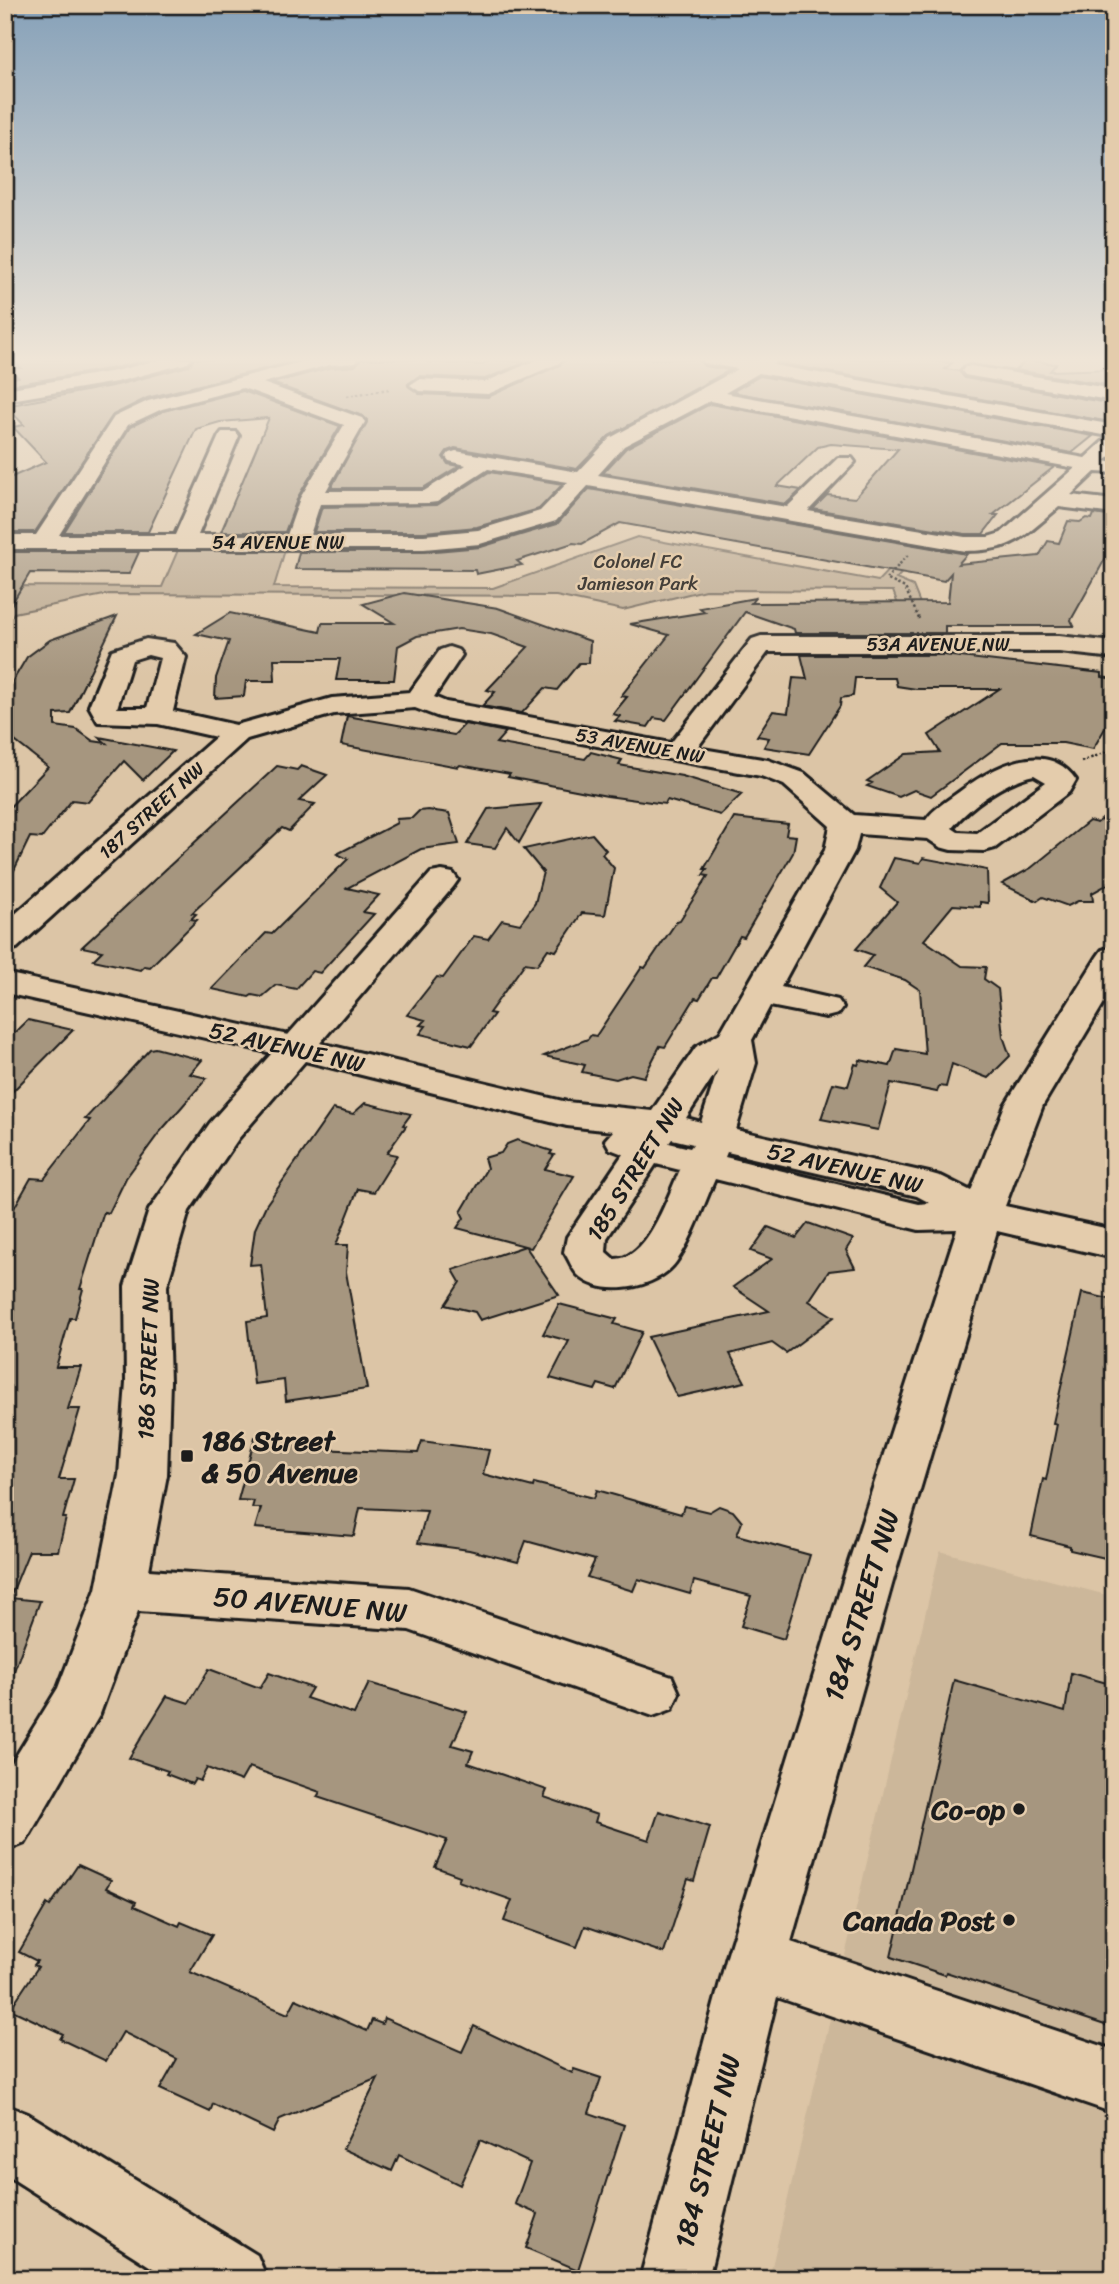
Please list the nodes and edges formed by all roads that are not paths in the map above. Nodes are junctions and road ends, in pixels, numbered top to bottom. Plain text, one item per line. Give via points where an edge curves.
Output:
1 (92, 466) edge
2 (216, 466) edge
3 (330, 466) edge
4 (479, 466) edge
5 (509, 466) edge
6 (595, 466) edge
7 (841, 466) edge
8 (1090, 466) joint
9 (1114, 469) edge
10 (581, 480) junction
11 (311, 498) junction
12 (1054, 500) junction
13 (1114, 507) edge
14 (792, 515) junction
15 (184, 541) junction
16 (5, 542) edge
17 (43, 542) junction
18 (296, 542) junction
19 (1114, 650) edge
20 (449, 655) dead end
21 (418, 700) junction
22 (158, 716) dead end
23 (237, 733) junction
24 (679, 752) junction
25 (846, 824) junction
26 (936, 830) junction
27 (442, 880) dead end
28 (5, 941) edge
29 (1114, 957) edge
30 (5, 983) edge
31 (762, 994) junction
32 (826, 1007) dead end
33 (734, 1040) junction
34 (296, 1048) junction
35 (653, 1137) junction
36 (709, 1150) junction
37 (982, 1214) junction
38 (1114, 1244) edge
39 (121, 1589) junction
40 (653, 1693) dead end
41 (5, 1825) edge
42 (756, 1959) junction
43 (1114, 2082) edge
44 (5, 2137) edge
45 (233, 2279) edge
46 (674, 2279) edge

1 - 17 street
2 - 15 street
3 - 11 street
4 - 11 street via 429,498
5 - 10 street
6 - 10 street
7 - 14 street
8 - 9 street
8 - 12 street
10 - 14 street
10 - 18 street, 54 AVENUE NW via 548,516 480,537
11 - 18 street
12 - 13 street
12 - 14 street via 1009,538 965,544
15 - 17 street, 54 AVENUE NW
15 - 18 street, 54 AVENUE NW
16 - 17 street, 54 AVENUE NW
19 - 24 street, 53A AVENUE NW via 1059,644 761,644
20 - 21 street
21 - 23 street, 53 AVENUE NW via 332,706
21 - 24 street, 53 AVENUE NW via 439,709
22 - 23 street, 187 STREET NW
23 - 28 street, 187 STREET NW
24 - 25 street, 53 AVENUE NW via 768,769 794,779
25 - 26 street
25 - 31 street, 185 STREET NW via 840,850
26 - 26 street via 951,841 984,842 1059,786 1060,780 1054,772 1027,766 1012,770 940,821
27 - 34 street, 186 STREET NW
29 - 37 street, 184 STREET NW via 1024,1105
30 - 34 street, 52 AVENUE NW
31 - 32 street
31 - 33 street, 185 STREET NW
33 - 35 street, 185 STREET NW via 709,1055
33 - 36 street, 185 STREET NW via 738,1063
34 - 35 street, 52 AVENUE NW
34 - 39 street, 186 STREET NW via 223,1130 169,1210 146,1286 148,1382 143,1475
35 - 36 street, 52 AVENUE NW
35 - 36 street, 185 STREET NW via 587,1237 585,1252 594,1267 608,1273 635,1272 660,1255
36 - 37 street, 52 AVENUE NW via 919,1217
37 - 38 street, 52 AVENUE NW
37 - 42 street, 184 STREET NW
39 - 40 street, 50 AVENUE NW via 409,1609
39 - 41 street, 186 STREET NW via 81,1698
42 - 43 street
42 - 46 street, 184 STREET NW
44 - 45 street

